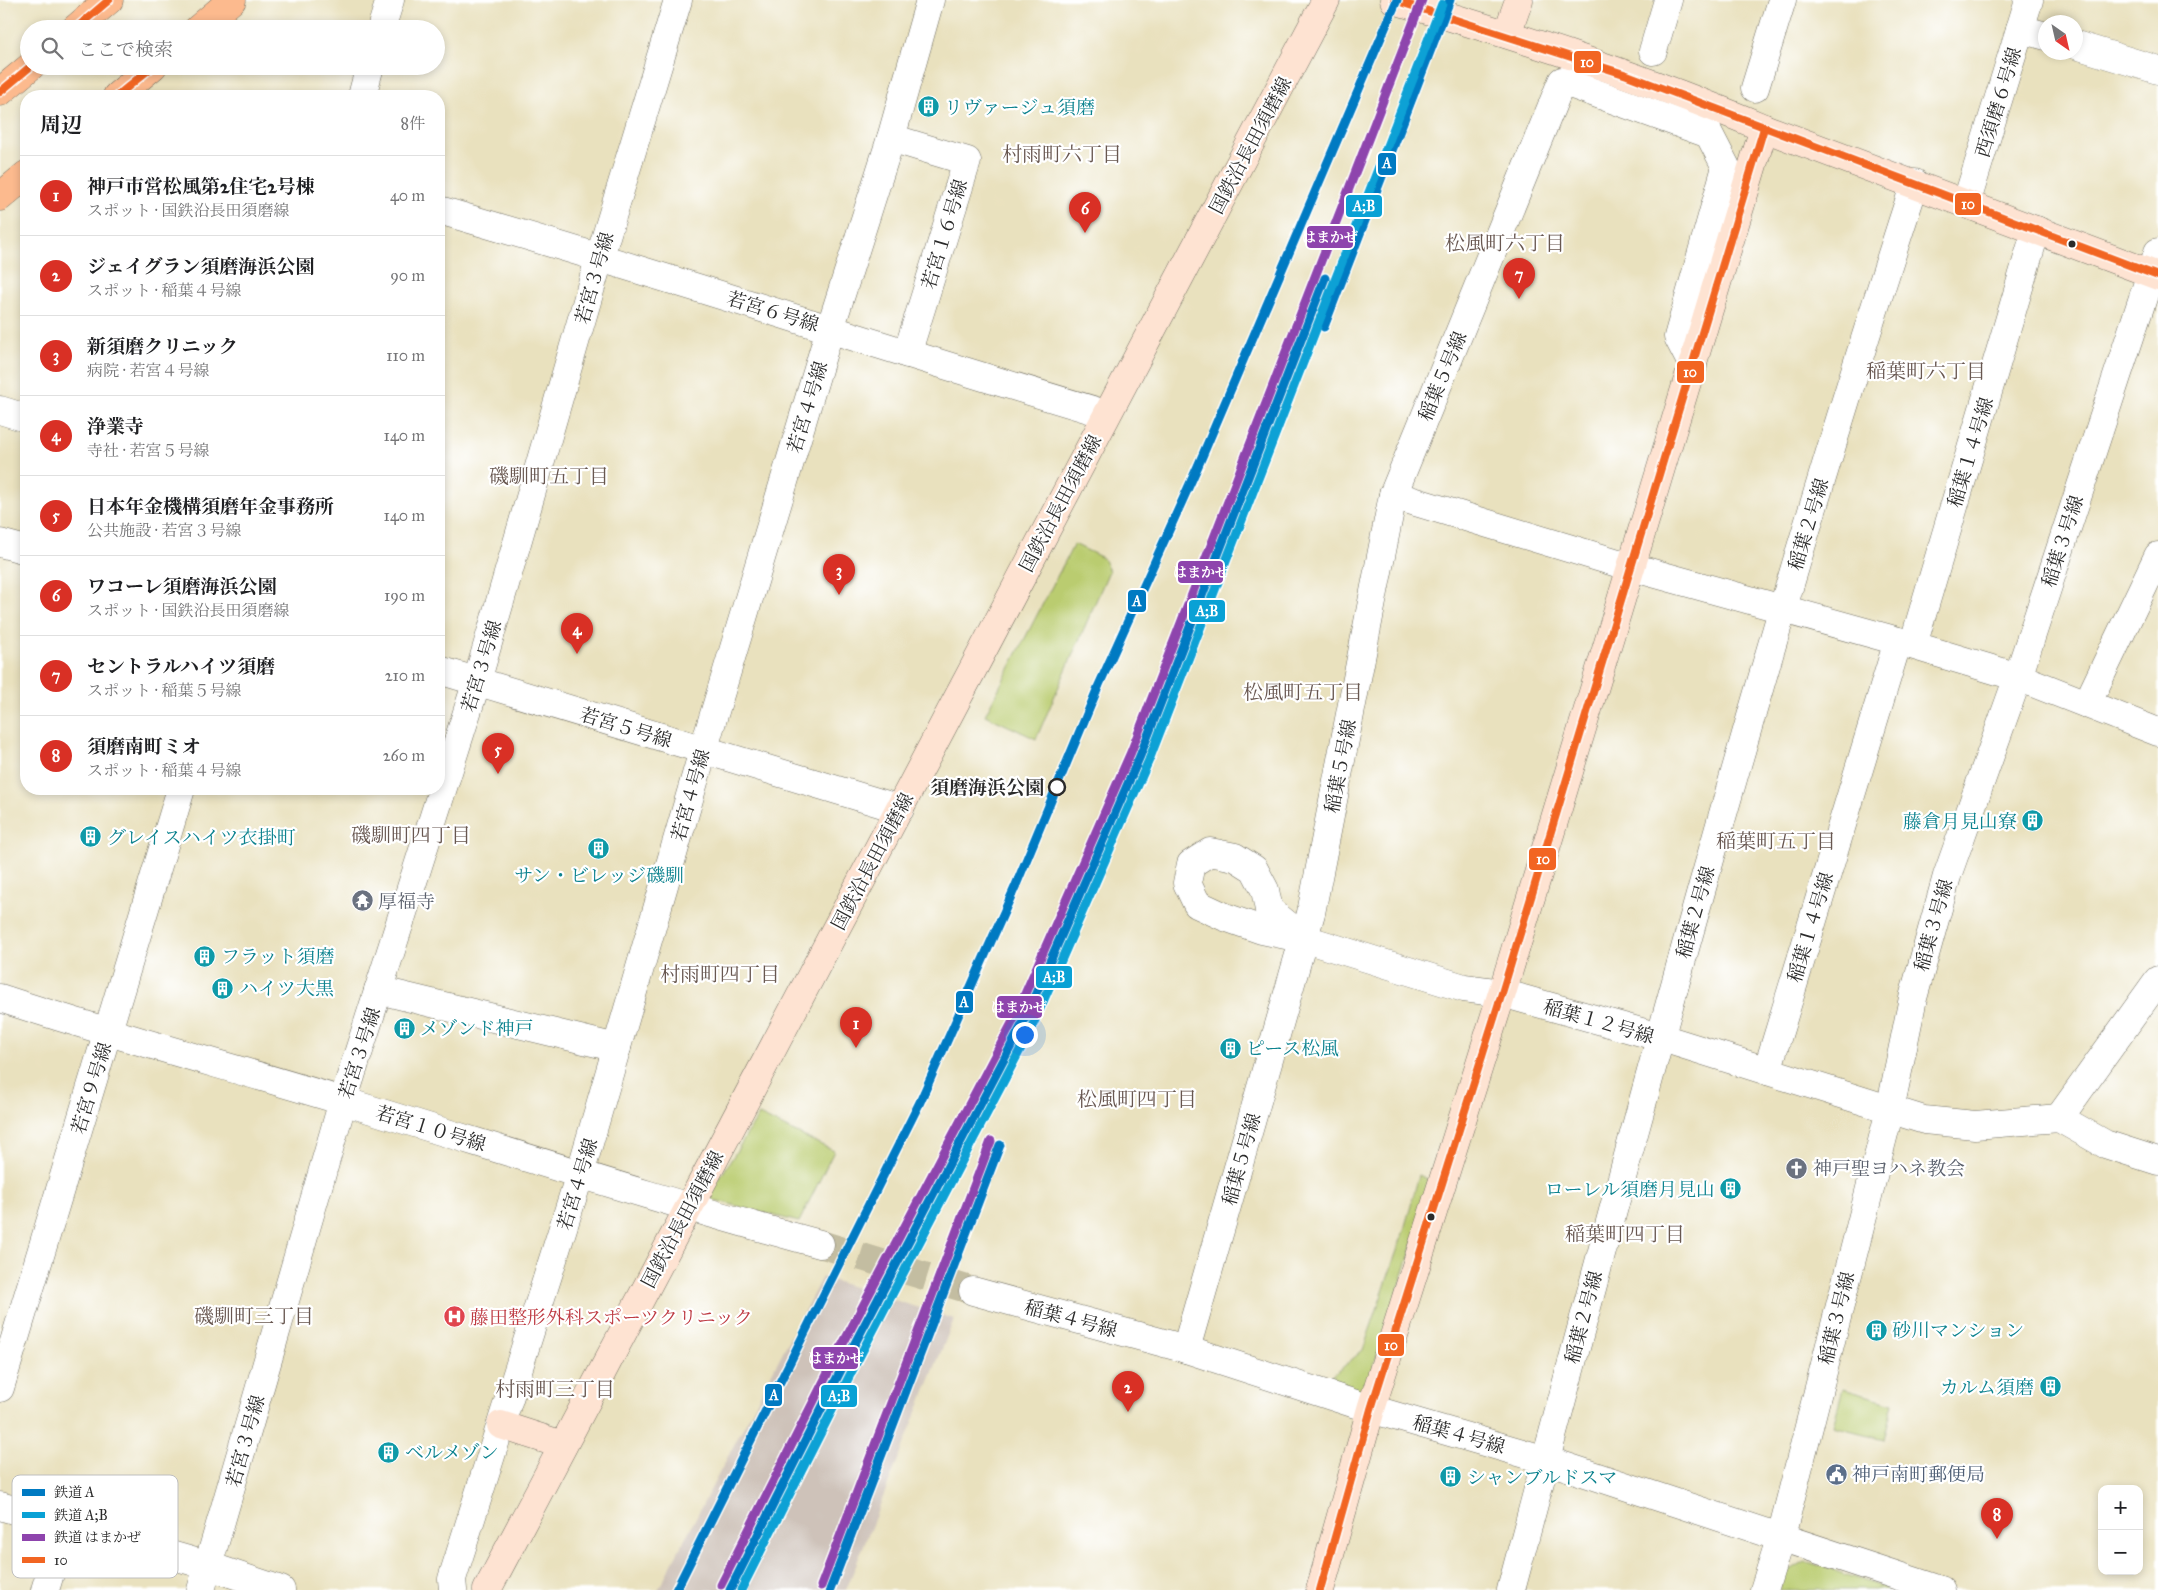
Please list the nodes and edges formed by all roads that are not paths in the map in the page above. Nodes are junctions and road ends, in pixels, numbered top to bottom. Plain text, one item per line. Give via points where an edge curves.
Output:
1 (109, 0) edge
2 (232, 0) edge
3 (390, 0) edge
4 (678, 0) edge
5 (930, 0) edge
6 (1394, 0) edge
7 (1519, 0) edge
8 (1668, 0) edge
9 (1782, 0) edge
10 (2029, 0) edge
11 (1323, 8) edge
12 (86, 20) edge
13 (209, 20) edge
14 (384, 20) edge
15 (2033, 32) edge
16 (1507, 34) junction
17 (2083, 47) edge
18 (1653, 51) dead end
19 (2158, 70) edge
20 (20, 75) edge
21 (142, 75) edge
22 (368, 75) edge
23 (1755, 88) dead end
24 (125, 90) edge
25 (364, 90) edge
26 (0, 92) edge
27 (1764, 128) junction
28 (891, 138) junction
29 (20, 180) edge
30 (1915, 183) junction
31 (0, 198) edge
32 (1966, 204) junction
33 (445, 212) edge
34 (2036, 230) junction
35 (600, 256) junction
36 (2156, 268) edge
37 (830, 329) junction
38 (907, 354) junction
39 (1693, 366) junction
40 (0, 410) edge
41 (1106, 414) junction
42 (20, 416) edge
43 (1393, 495) junction
44 (0, 543) edge
45 (20, 548) edge
46 (2158, 556) edge
47 (1631, 567) junction
48 (1782, 610) junction
49 (1905, 643) junction
50 (445, 672) edge
51 (2018, 676) junction
52 (477, 681) junction
53 (2087, 704) junction
54 (2158, 732) edge
55 (703, 750) junction
56 (445, 781) edge
57 (179, 795) edge
58 (440, 795) edge
59 (900, 809) junction
60 (1305, 939) junction
61 (2158, 980) edge
62 (378, 990) junction
63 (1502, 993) junction
64 (0, 998) edge
65 (107, 1033) junction
66 (1659, 1038) junction
67 (617, 1048) junction
68 (1767, 1071) junction
69 (343, 1101) junction
70 (1890, 1110) junction
71 (2059, 1118) junction
72 (2158, 1161) edge
73 (580, 1174) junction
74 (688, 1208) junction
75 (820, 1244) tunnel mouth
76 (973, 1291) tunnel mouth
77 (1186, 1349) junction
78 (0, 1388) edge
79 (1371, 1409) junction
80 (501, 1425) junction
81 (563, 1445) junction
82 (1546, 1460) junction
83 (1781, 1536) junction
84 (178, 1568) edge
85 (49, 1578) edge
86 (205, 1578) edge
87 (45, 1590) edge
88 (281, 1590) edge
89 (452, 1590) edge
90 (487, 1590) edge
91 (1320, 1590) edge
92 (1511, 1590) edge
93 (1764, 1590) edge
94 (1941, 1590) edge

1 - 12 highway
2 - 13 highway
3 - 14 street
4 - 35 street, 若宮３号線
5 - 28 street, 若宮４号線
6 - 16 street
7 - 16 street
8 - 18 street
9 - 23 street
10 - 15 street, 西須磨６号線
11 - 41 street, 国鉄沿長田須磨線
15 - 32 street, 西須磨６号線
16 - 27 street via 1710,104
17 - 19 street
20 - 26 highway
21 - 24 highway
22 - 25 street
27 - 30 street
27 - 39 street
28 - 37 street, 若宮４号線
28 - 38 street, 若宮１６号線 via 967,161
29 - 31 highway
30 - 32 street
30 - 48 street, 稲葉２号線 via 1851,379
32 - 34 street
33 - 35 street, 若宮６号線
34 - 36 street
34 - 49 street, 稲葉１４号線
35 - 37 street, 若宮６号線
35 - 52 street, 若宮３号線
36 - 51 street, 稲葉３号線
37 - 38 street, 若宮６号線
37 - 55 street, 若宮４号線
38 - 41 street, 若宮６号線
39 - 43 street, 稲葉５号線 via 1678,338 1726,167 1709,134 1562,81
39 - 47 street
40 - 42 street
41 - 59 street, 国鉄沿長田須磨線
43 - 47 street
43 - 60 street, 稲葉５号線
44 - 45 street
46 - 53 street
47 - 48 street
47 - 63 street
48 - 49 street
48 - 66 street, 稲葉２号線
49 - 51 street
49 - 68 street, 稲葉１４号線
50 - 52 street, 若宮５号線
51 - 53 street
51 - 70 street, 稲葉３号線 via 1947,876 1913,998
52 - 55 street, 若宮５号線
52 - 56 street, 若宮３号線
53 - 54 street
55 - 59 street, 若宮５号線
55 - 67 street, 若宮４号線
57 - 65 street, 若宮９号線
58 - 62 street, 若宮３号線
59 - 74 street, 国鉄沿長田須磨線
60 - 63 street, 稲葉１２号線 via 1464,988
60 - 77 street, 稲葉５号線
61 - 71 street
62 - 67 street
62 - 69 street, 若宮３号線
63 - 66 street, 稲葉１２号線
63 - 79 street
64 - 65 street, 若宮１０号線
65 - 69 street, 若宮１０号線
65 - 78 street, 若宮９号線
66 - 68 street, 稲葉１２号線
66 - 82 street, 稲葉２号線
67 - 73 street, 若宮４号線
68 - 70 street, 稲葉１２号線
69 - 73 street, 若宮１０号線
69 - 86 street, 若宮３号線
70 - 71 street, 稲葉１２号線 via 1924,1120 1974,1125
70 - 83 street, 稲葉３号線
71 - 72 street via 2105,1144
73 - 74 street, 若宮１０号線
73 - 80 street, 若宮４号線
74 - 75 street
74 - 81 street, 国鉄沿長田須磨線
76 - 77 street, 稲葉４号線
77 - 79 street, 稲葉４号線
79 - 82 street, 稲葉４号線
79 - 91 street
80 - 81 street
80 - 89 street, 若宮４号線 via 452,1579
81 - 90 street, 国鉄沿長田須磨線
82 - 83 street, 稲葉４号線
82 - 92 street, 稲葉２号線
83 - 93 street, 稲葉３号線
83 - 94 street, 稲葉４号線
84 - 86 street
85 - 87 street
86 - 88 street

